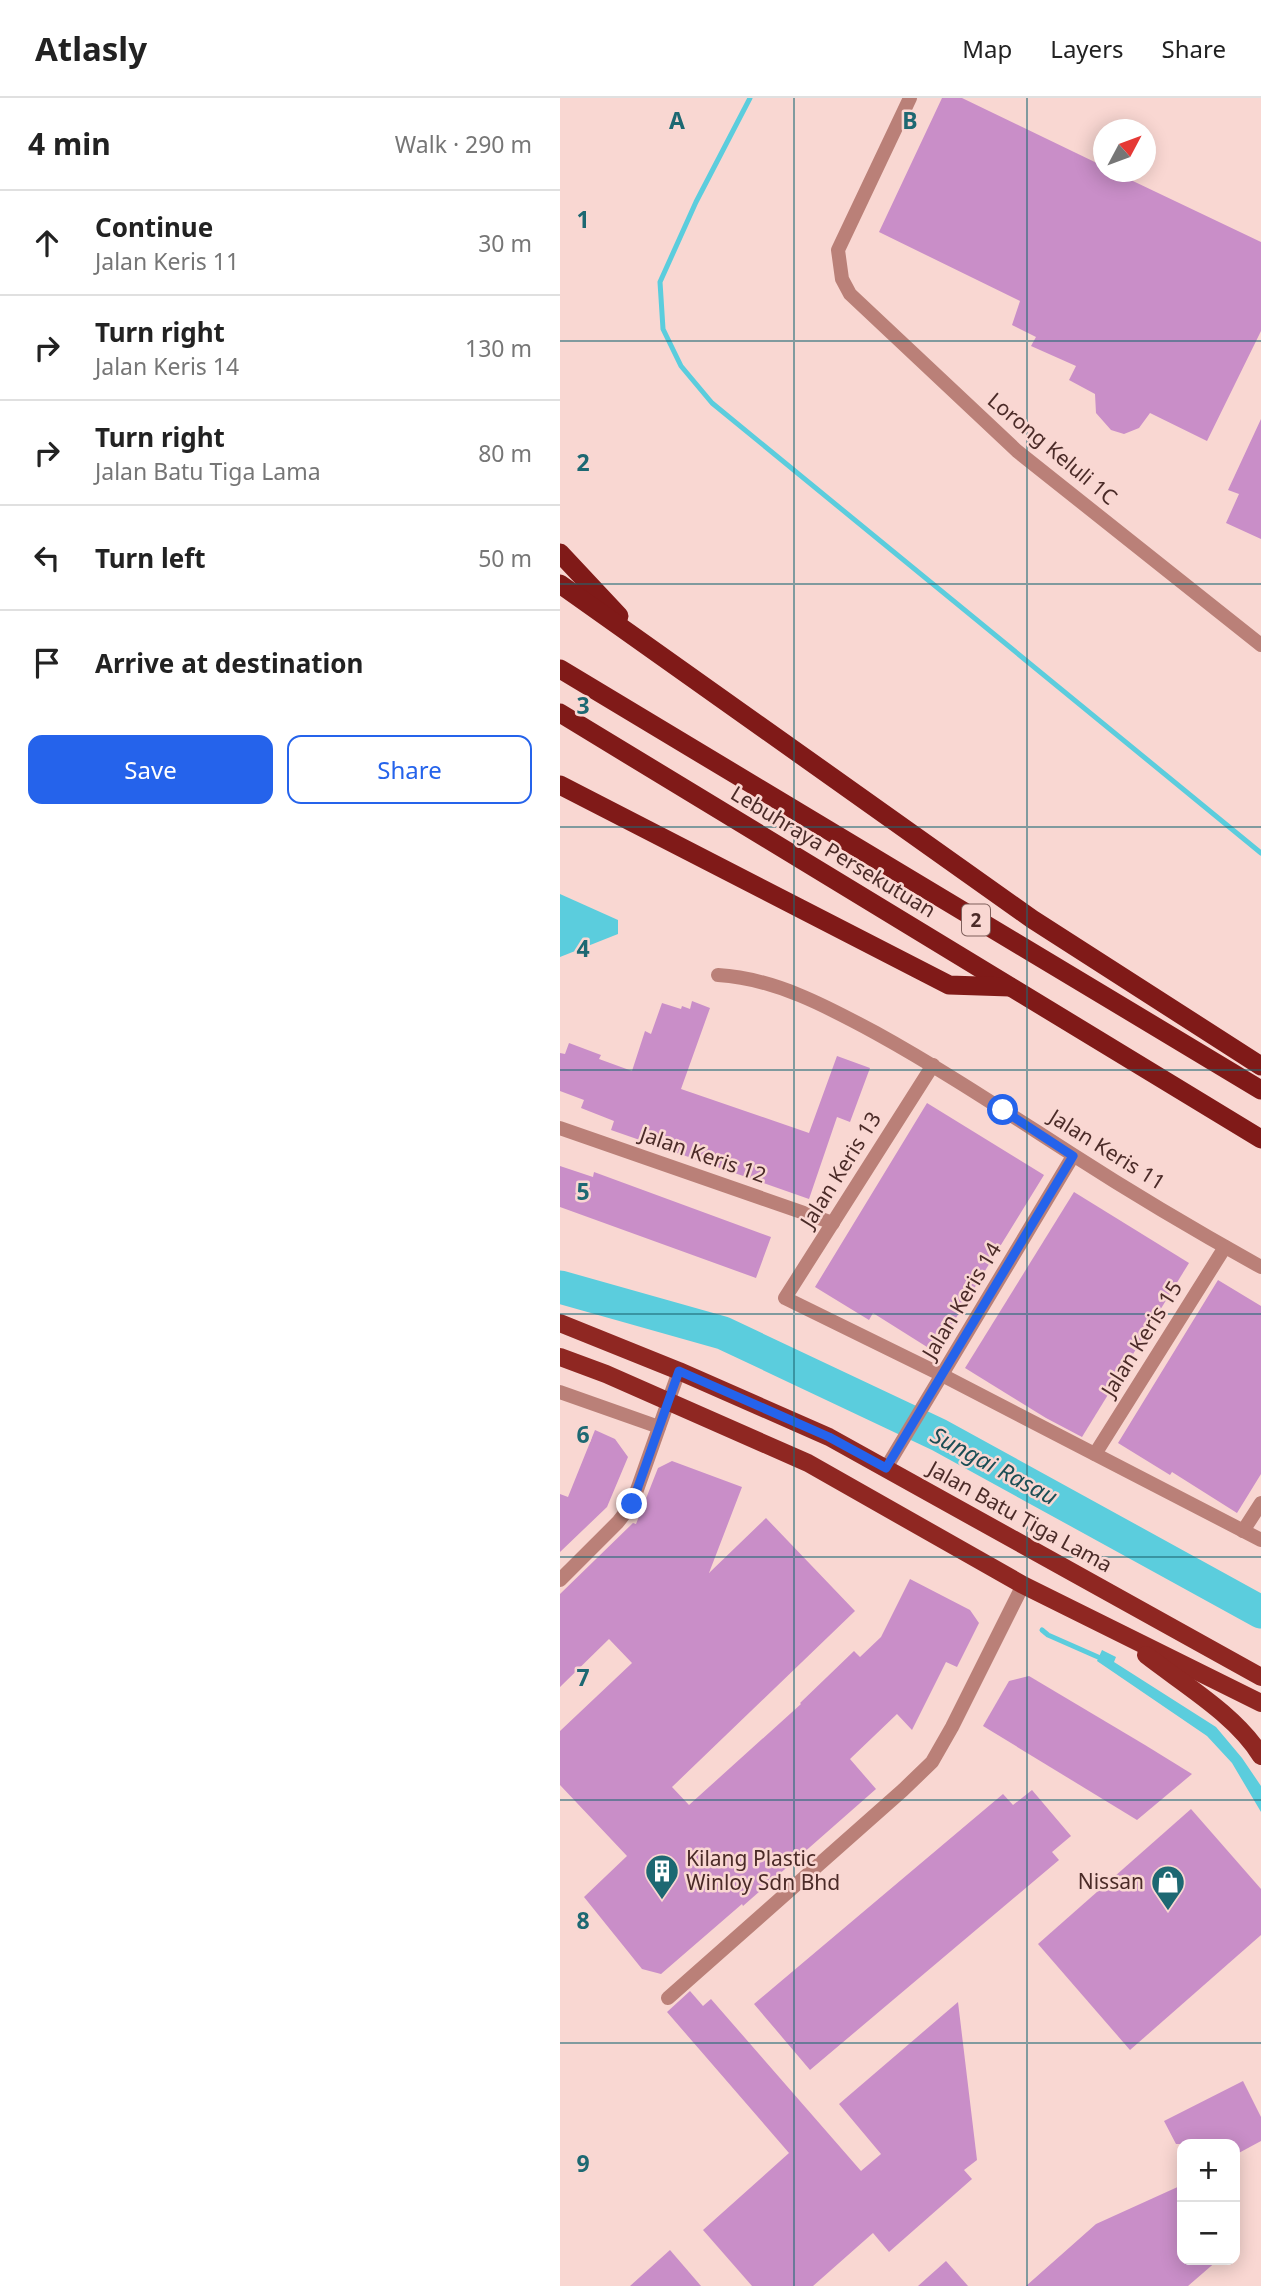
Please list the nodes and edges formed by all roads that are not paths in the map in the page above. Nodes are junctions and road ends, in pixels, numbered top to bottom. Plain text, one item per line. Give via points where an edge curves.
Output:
1 (910, 98) edge
2 (560, 553) edge
3 (560, 584) edge
4 (643, 643) junction
5 (1261, 645) edge
6 (560, 669) edge
7 (560, 713) edge
8 (560, 785) edge
9 (718, 975) dead end
10 (1011, 987) junction
11 (933, 1065) junction
12 (1261, 1066) edge
13 (1261, 1090) edge
14 (560, 1128) edge
15 (1261, 1139) edge
16 (1073, 1156) junction
17 (833, 1223) junction
18 (1225, 1247) junction
19 (1261, 1267) edge
20 (560, 1323) edge
21 (560, 1357) edge
22 (679, 1371) junction
23 (942, 1375) junction
24 (560, 1392) edge
25 (668, 1402) junction
26 (659, 1427) junction
27 (1094, 1454) junction
28 (886, 1468) junction
29 (1261, 1503) edge
30 (1243, 1531) junction
31 (1261, 1540) edge
32 (560, 1580) edge
33 (1023, 1586) junction
34 (1111, 1629) junction
35 (1261, 1677) edge
36 (1261, 1703) edge
37 (1261, 1756) edge
38 (668, 1998) dead end

1 - 5 street, Lorong Keluli 1C via 838,250 842,279 850,294 1017,451
2 - 4 highway
3 - 4 highway
4 - 12 highway via 1032,919
6 - 13 highway, Lebuhraya Persekutuan / 2
7 - 10 highway, Lebuhraya Persekutuan / 2
8 - 10 highway via 949,985
9 - 11 street, Jalan Keris 11 via 789,991
10 - 15 highway, Lebuhraya Persekutuan / 2
11 - 16 street, Jalan Keris 11
11 - 17 street, Jalan Keris 13
14 - 17 street, Jalan Keris 12
16 - 18 street, Jalan Keris 11
16 - 23 street, Jalan Keris 14
17 - 23 street, Jalan Keris 13 via 785,1298
18 - 19 street, Jalan Keris 11
18 - 27 street, Jalan Keris 15
20 - 22 main road, Jalan Batu Tiga Lama
21 - 25 main road
22 - 25 street
22 - 28 main road, Jalan Batu Tiga Lama via 829,1437
23 - 27 street
23 - 28 street, Jalan Keris 14
24 - 26 street
25 - 26 street
25 - 33 main road via 808,1463
26 - 32 street via 632,1504
27 - 30 street
28 - 35 main road, Jalan Batu Tiga Lama
29 - 30 street
30 - 31 street
33 - 34 main road
33 - 38 street via 932,1762
34 - 36 main road
34 - 37 main road via 1221,1712

